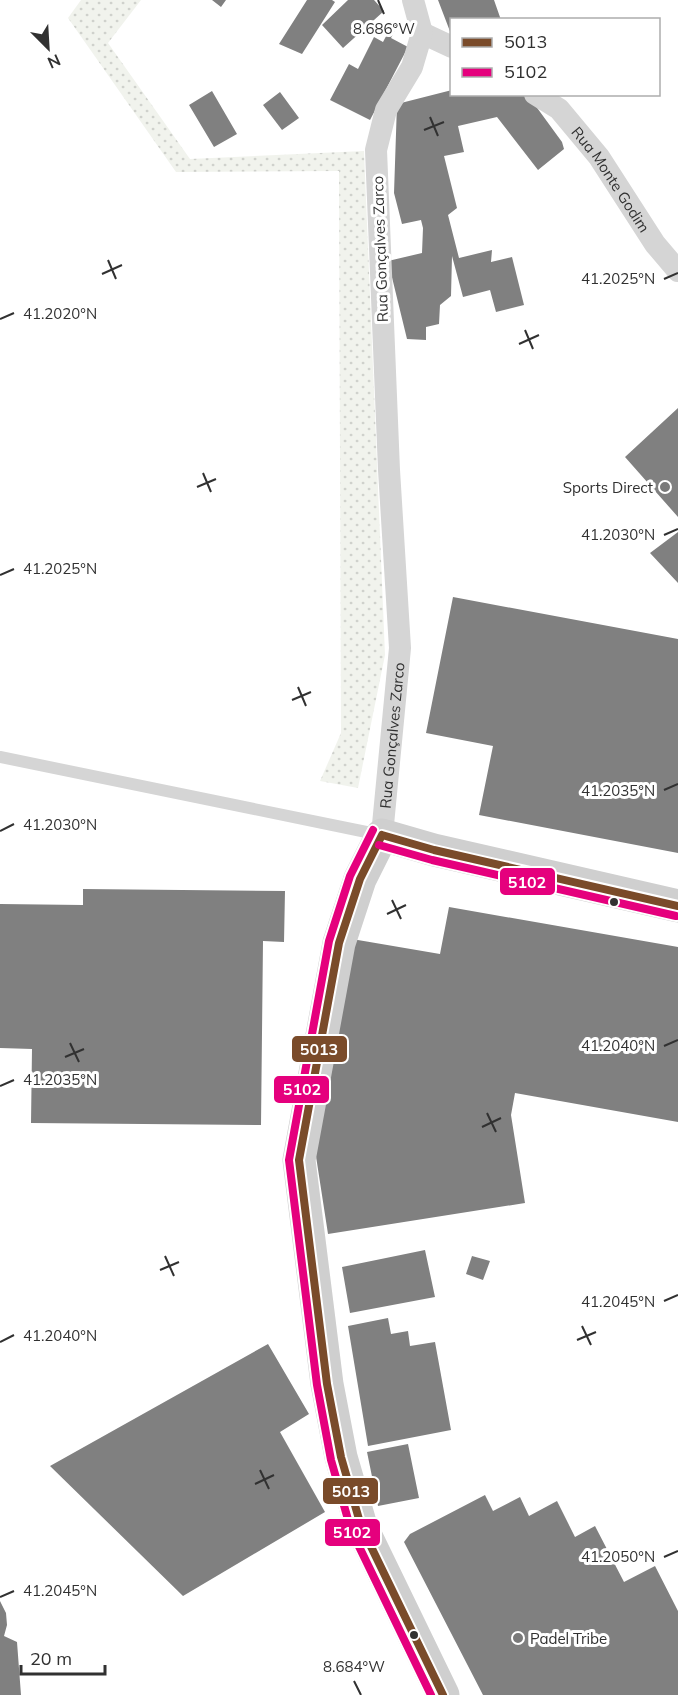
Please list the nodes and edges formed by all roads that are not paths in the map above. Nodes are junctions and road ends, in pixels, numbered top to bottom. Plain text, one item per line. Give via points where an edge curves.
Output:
1 (413, 0) edge
2 (422, 33) junction
3 (450, 46) edge
4 (538, 96) edge
5 (678, 271) edge
6 (0, 757) edge
7 (382, 835) junction
8 (678, 906) edge
9 (443, 1695) edge

1 - 2 street
2 - 3 street
2 - 7 street, Rua Gonçalves Zarco via 412,67 386,110 376,150 400,648
4 - 5 street, Rua Monte Godim via 559,109 599,158 655,244
6 - 7 lane
7 - 8 street
7 - 9 street, Rua Gonçalves Zarco via 360,879 339,943 299,1160 327,1384 341,1457 361,1526

